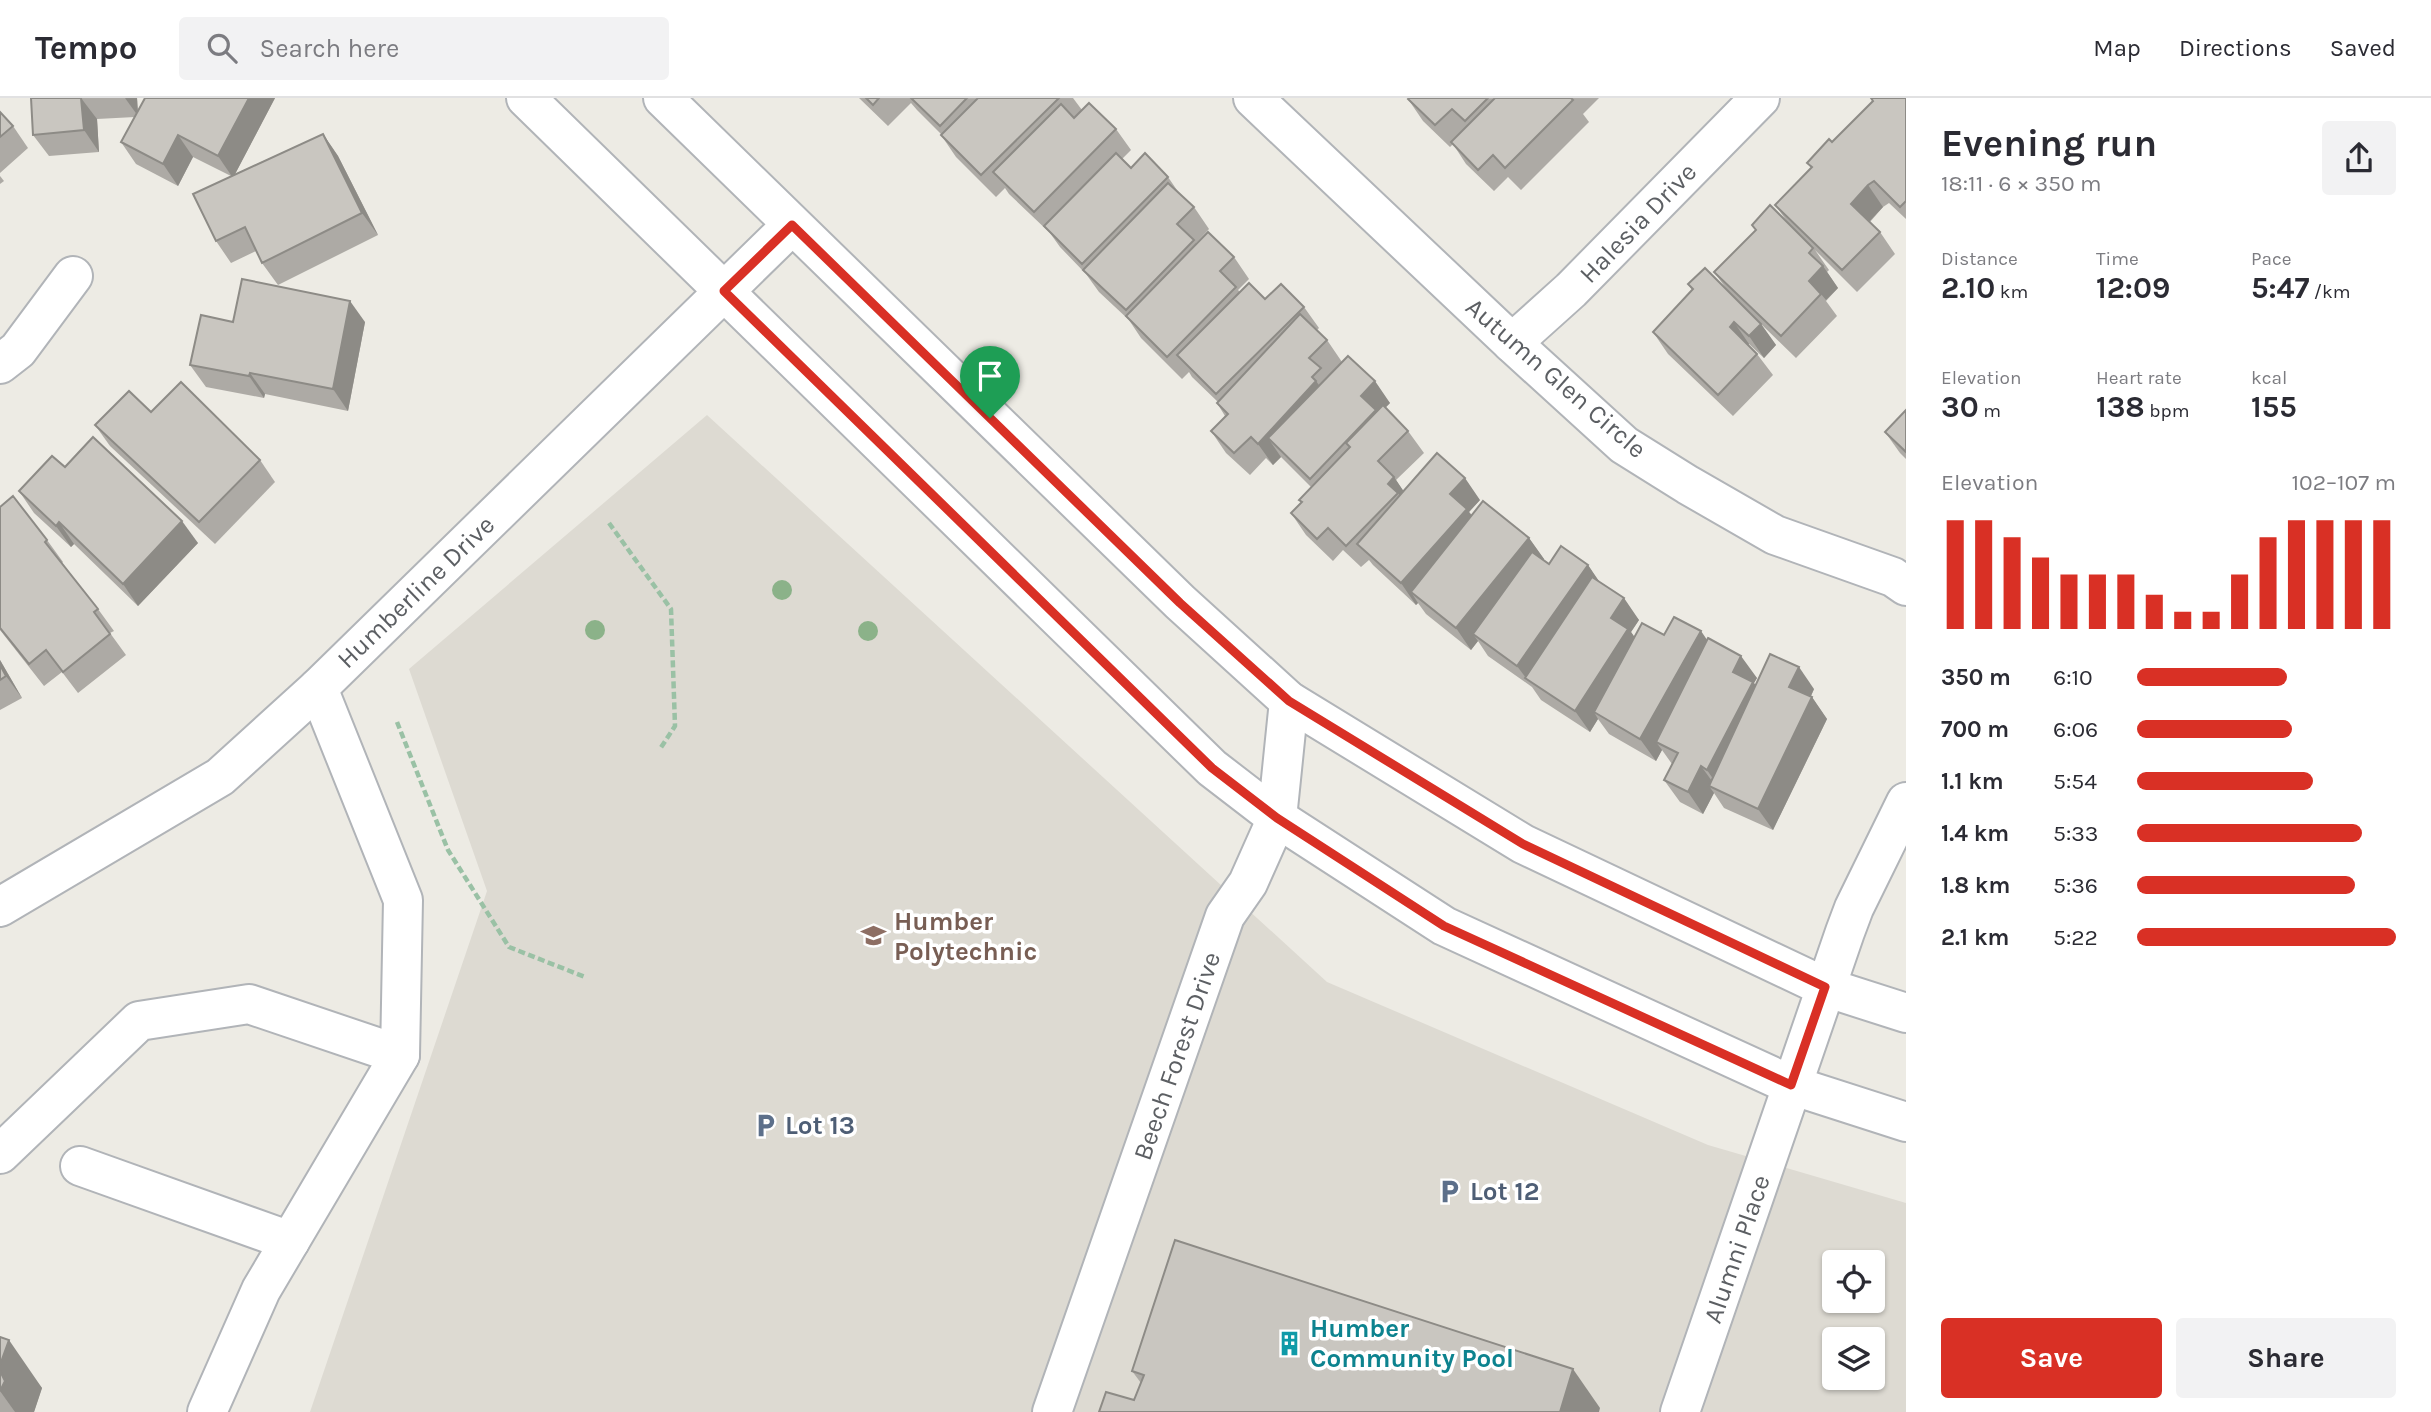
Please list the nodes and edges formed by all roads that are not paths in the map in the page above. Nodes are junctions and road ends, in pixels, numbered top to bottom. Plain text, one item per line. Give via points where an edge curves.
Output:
1 (526, 98) edge
2 (663, 98) edge
3 (1253, 98) edge
4 (1760, 98) edge
5 (792, 225) junction
6 (73, 276) dead end
7 (724, 291) junction
8 (1511, 343) junction
9 (0, 363) edge
10 (1906, 586) edge
11 (318, 688) junction
12 (1289, 701) junction
13 (1906, 802) edge
14 (1277, 818) junction
15 (0, 907) edge
16 (1825, 987) junction
17 (1906, 1013) edge
18 (400, 1055) junction
19 (1791, 1085) junction
20 (1906, 1122) edge
21 (0, 1154) edge
22 (80, 1166) dead end
23 (290, 1241) junction
24 (207, 1412) edge
25 (1052, 1412) edge
26 (1680, 1412) edge

1 - 7 street
2 - 5 street
3 - 8 street, Autumn Glen Circle
4 - 8 street, Halesia Drive via 1571,290
5 - 7 street, Humberline Drive
5 - 12 street via 1180,603
6 - 9 street via 18,350
7 - 11 street, Humberline Drive
7 - 14 street via 1212,768
8 - 10 street, Autumn Glen Circle via 1624,445 1688,485 1775,535 1893,577
11 - 15 street, Humberline Drive via 220,776
11 - 18 street via 403,900
12 - 14 street, Beech Forest Drive
12 - 16 street via 1523,844
13 - 16 street, Alumni Place via 1854,908
14 - 19 street via 1444,926
14 - 25 street, Beech Forest Drive via 1248,883 1225,916
16 - 17 street
16 - 19 street, Alumni Place
18 - 21 street via 249,1004 139,1021
18 - 23 street
19 - 20 street
19 - 26 street, Alumni Place
22 - 23 street
23 - 24 street via 261,1290

